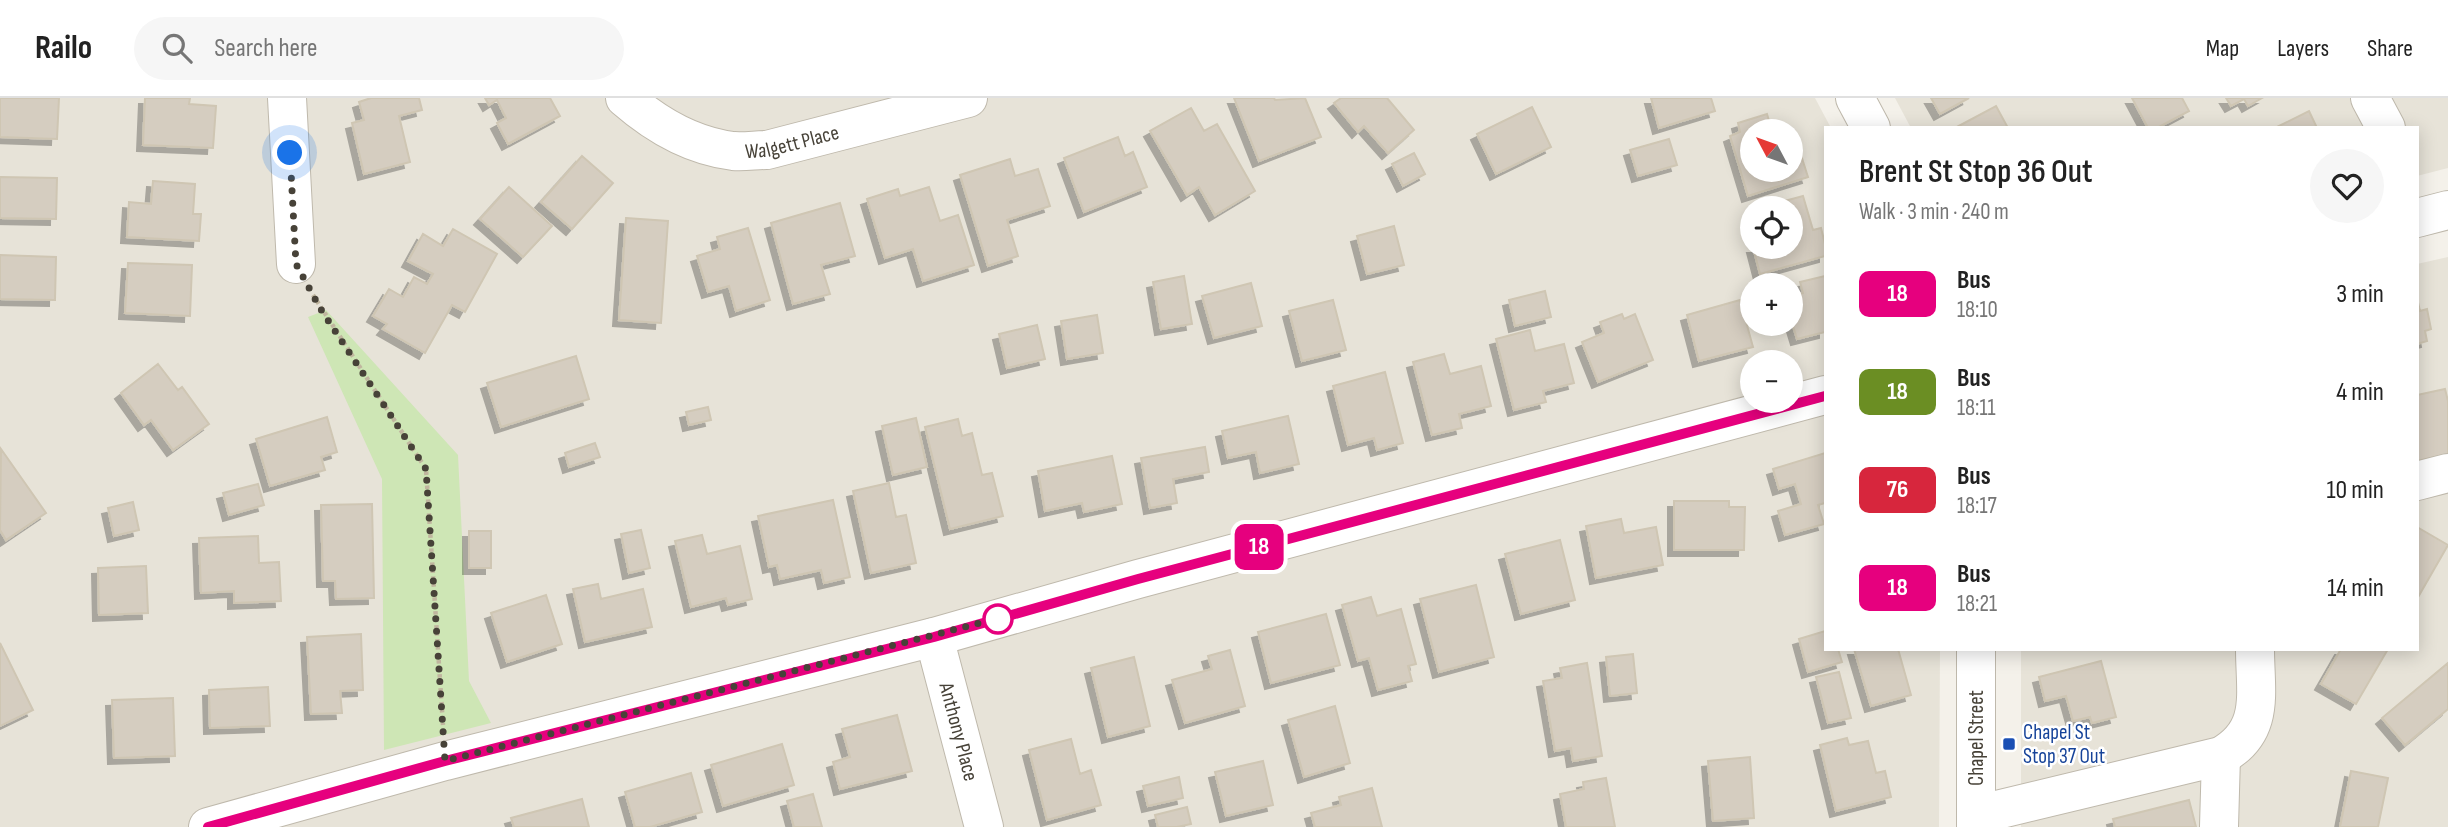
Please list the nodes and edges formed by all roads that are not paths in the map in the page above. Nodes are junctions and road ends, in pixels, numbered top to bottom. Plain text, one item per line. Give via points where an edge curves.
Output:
1 (286, 98) edge
2 (625, 98) edge
3 (968, 98) edge
4 (1855, 98) edge
5 (2370, 98) edge
6 (1870, 126) edge
7 (2385, 126) edge
8 (296, 264) road end
9 (1824, 396) edge
10 (2448, 473) edge
11 (2419, 480) edge
12 (934, 637) junction
13 (1976, 651) edge
14 (2255, 651) edge
15 (2221, 756) junction
16 (1976, 821) edge
17 (208, 827) edge
18 (984, 827) edge
19 (2219, 827) edge

1 - 8 street
2 - 3 street, Walgett Place via 671,131 735,151 767,150
4 - 6 street
5 - 7 street
9 - 12 street
10 - 11 street
12 - 17 street via 445,761
12 - 18 street, Anthony Place
13 - 16 street, Chapel Street
14 - 15 street via 2256,715 2242,741
15 - 16 street
15 - 19 street

